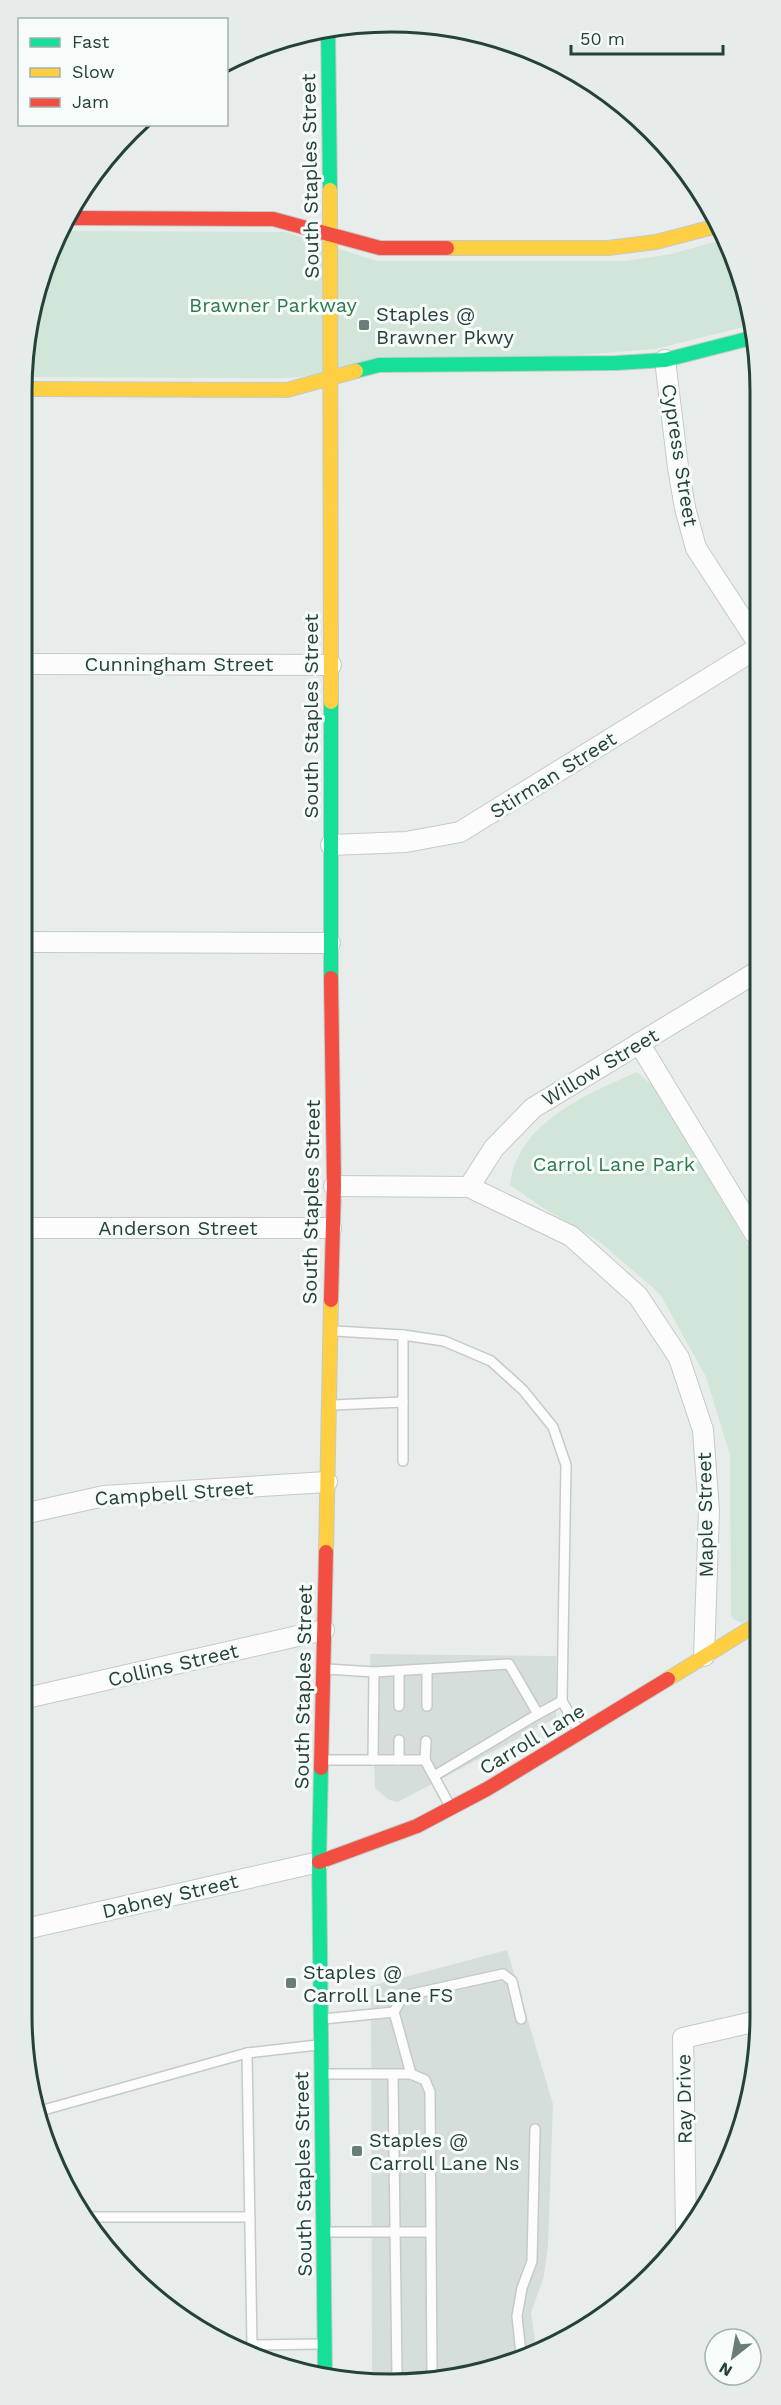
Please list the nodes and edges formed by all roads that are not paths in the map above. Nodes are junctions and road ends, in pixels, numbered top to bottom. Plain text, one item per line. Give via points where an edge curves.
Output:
1 (328, 37) edge
2 (76, 218) edge
3 (710, 228) edge
4 (330, 234) junction
5 (745, 339) edge
6 (665, 360) junction
7 (332, 379) junction
8 (32, 389) edge
9 (750, 631) edge
10 (750, 653) edge
11 (32, 664) edge
12 (331, 664) junction
13 (330, 845) junction
14 (32, 942) edge
15 (330, 943) junction
16 (750, 976) edge
17 (639, 1043) junction
18 (333, 1185) junction
19 (469, 1187) junction
20 (750, 1226) edge
21 (32, 1228) edge
22 (331, 1228) junction
23 (329, 1331) junction
24 (403, 1335) junction
25 (403, 1402) junction
26 (328, 1405) junction
27 (403, 1461) dead end
28 (327, 1482) junction
29 (32, 1512) edge
30 (750, 1628) edge
31 (324, 1630) junction
32 (704, 1656) junction
33 (324, 1668) junction
34 (427, 1669) junction
35 (399, 1671) junction
36 (374, 1672) junction
37 (32, 1697) edge
38 (562, 1701) junction
39 (399, 1706) dead end
40 (427, 1706) dead end
41 (538, 1714) junction
42 (580, 1733) junction
43 (399, 1740) dead end
44 (426, 1741) dead end
45 (322, 1760) junction
46 (373, 1760) junction
47 (399, 1760) junction
48 (425, 1761) junction
49 (434, 1776) junction
50 (451, 1808) junction
51 (319, 1862) junction
52 (32, 1927) edge
53 (394, 2012) junction
54 (321, 2019) junction
55 (521, 2019) dead end
56 (750, 2023) edge
57 (321, 2044) junction
58 (247, 2053) junction
59 (322, 2074) junction
60 (411, 2074) junction
61 (393, 2076) junction
62 (45, 2110) edge
63 (535, 2129) dead end
64 (94, 2217) edge
65 (250, 2217) junction
66 (686, 2218) edge
67 (395, 2231) junction
68 (323, 2232) junction
69 (431, 2232) junction
70 (324, 2343) junction
71 (248, 2344) edge
72 (257, 2347) edge
73 (520, 2349) edge
74 (325, 2368) edge
75 (432, 2371) edge
76 (397, 2374) edge

1 - 4 main road, South Staples Street
2 - 4 main road via 273,219
3 - 4 main road via 656,242 608,248 380,248
4 - 7 main road, South Staples Street
5 - 6 main road
6 - 7 main road via 379,365
6 - 9 street, Cypress Street via 678,467 696,548
7 - 8 main road via 287,390
7 - 12 main road, South Staples Street
10 - 13 street, Stirman Street via 460,832 406,842
11 - 12 street, Cunningham Street
12 - 13 main road, South Staples Street
13 - 15 main road, South Staples Street
14 - 15 street
15 - 18 main road, South Staples Street
16 - 17 street, Willow Street
17 - 19 street, Willow Street via 533,1107 494,1149
17 - 20 street
18 - 19 street, Maple Street
18 - 22 main road, South Staples Street
19 - 32 street, Maple Street via 571,1236 638,1296 679,1358 703,1430 710,1511
21 - 22 street, Anderson Street
22 - 23 main road, South Staples Street
23 - 24 lane
23 - 26 main road, South Staples Street
24 - 25 lane
24 - 38 lane via 444,1341 491,1362 524,1390 553,1427 566,1465
25 - 26 lane
25 - 27 lane
26 - 28 main road, South Staples Street
28 - 29 street, Campbell Street via 104,1496
28 - 31 main road, South Staples Street
30 - 32 main road, Carroll Lane
31 - 33 main road, South Staples Street
31 - 37 street, Collins Street
32 - 42 main road, Carroll Lane
33 - 36 lane
33 - 45 main road, South Staples Street
34 - 35 lane
34 - 40 lane
34 - 41 lane via 509,1664
35 - 36 lane
35 - 39 lane
36 - 46 lane
38 - 41 lane
38 - 42 lane
41 - 49 lane
42 - 50 main road, Carroll Lane
43 - 47 lane
44 - 48 lane
45 - 46 lane
45 - 51 main road, South Staples Street
46 - 47 lane
47 - 48 lane
48 - 49 lane
49 - 50 lane
50 - 51 main road, Carroll Lane via 417,1826
51 - 52 street, Dabney Street
51 - 54 main road, South Staples Street
53 - 54 lane
53 - 55 lane via 403,1996 502,1974 512,1981
53 - 60 lane
54 - 57 main road, South Staples Street
56 - 66 street, Ray Drive via 683,2038
57 - 58 lane
57 - 59 main road, South Staples Street
58 - 62 lane
58 - 65 lane
59 - 61 lane
59 - 68 main road, South Staples Street
60 - 61 lane
60 - 69 lane via 425,2080 430,2092
61 - 67 lane
63 - 73 lane via 532,2261 517,2316
64 - 65 lane
65 - 71 lane
67 - 68 lane
67 - 69 lane
67 - 76 lane
68 - 70 main road, South Staples Street
69 - 75 lane
70 - 72 lane
70 - 74 main road, South Staples Street

